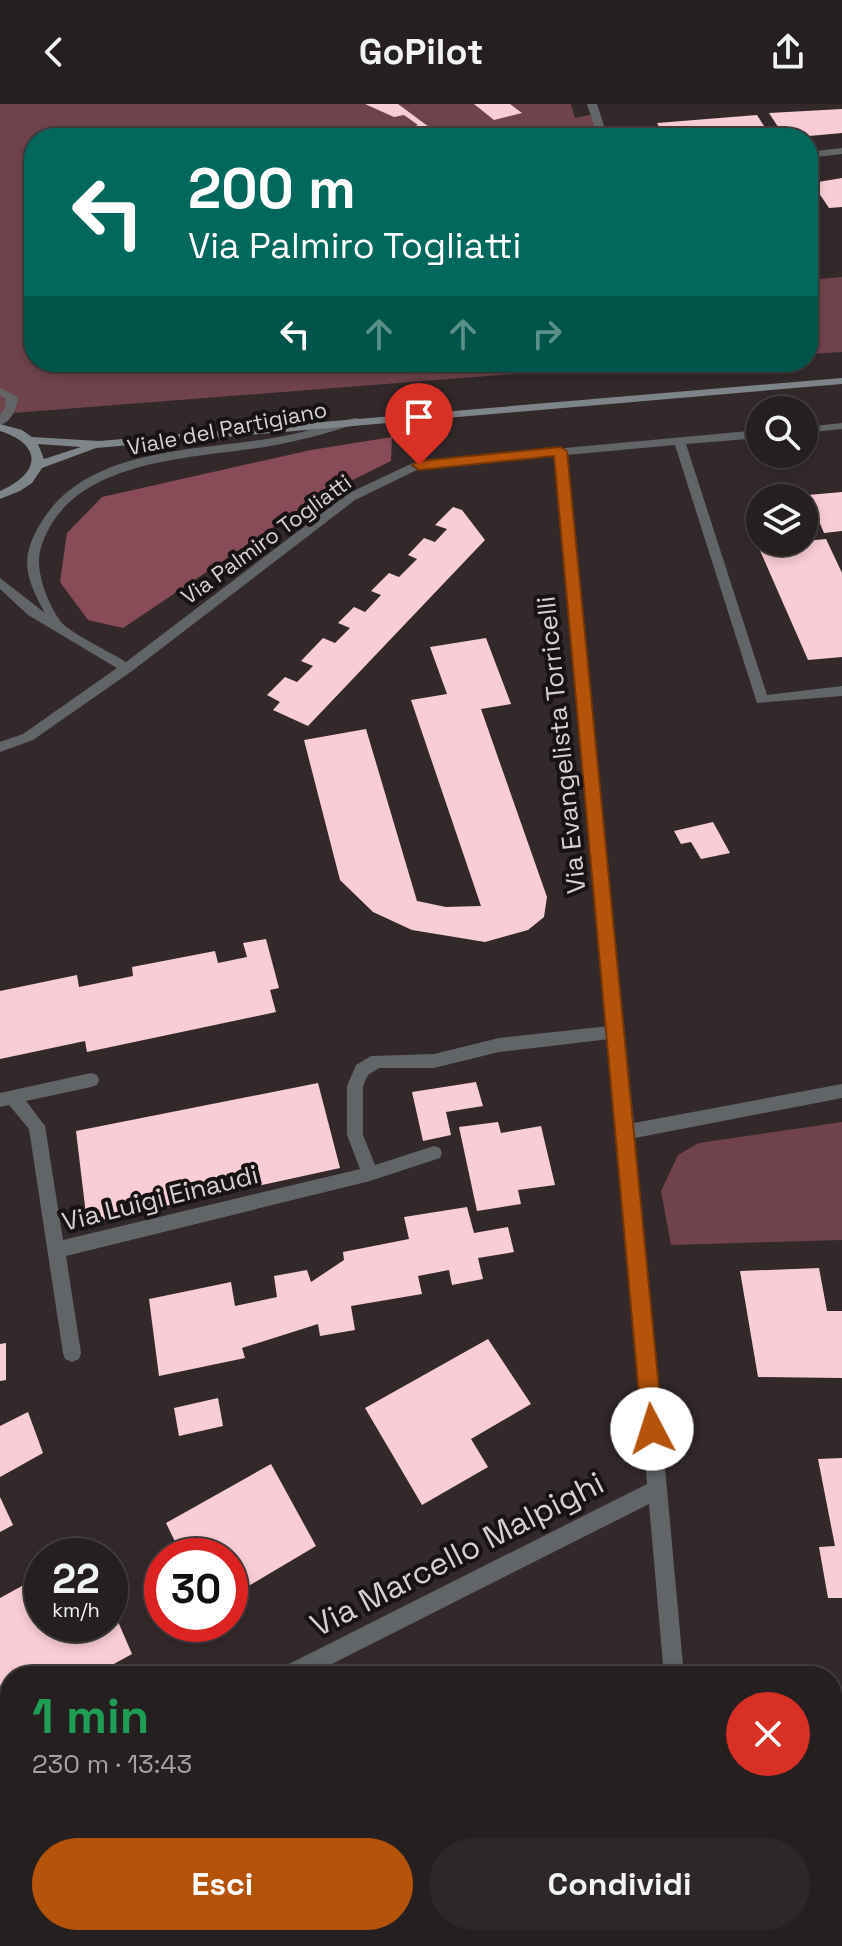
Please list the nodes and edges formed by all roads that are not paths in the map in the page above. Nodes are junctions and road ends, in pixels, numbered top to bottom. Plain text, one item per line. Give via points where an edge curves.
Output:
1 (592, 104) edge
2 (600, 128) edge
3 (842, 151) edge
4 (818, 154) edge
5 (842, 381) edge
6 (0, 391) edge
7 (355, 421) junction
8 (0, 424) edge
9 (842, 426) edge
10 (818, 429) edge
11 (746, 435) edge
12 (31, 440) junction
13 (679, 441) junction
14 (99, 445) junction
15 (560, 451) junction
16 (38, 465) junction
17 (0, 495) edge
18 (0, 582) edge
19 (58, 626) junction
20 (127, 668) junction
21 (842, 691) edge
22 (0, 747) edge
23 (617, 1032) junction
24 (91, 1080) dead end
25 (842, 1091) edge
26 (6, 1098) edge
27 (626, 1132) junction
28 (434, 1153) dead end
29 (370, 1174) junction
30 (56, 1250) junction
31 (72, 1353) dead end
32 (658, 1489) junction
33 (306, 1666) edge
34 (673, 1666) edge

1 - 2 street
3 - 4 street
5 - 7 main road, Viale del Partigiano
6 - 8 street via 12,397
7 - 14 main road, Viale del Partigiano
7 - 19 street, Viale del Partigiano via 315,434 141,463 99,476 71,492 49,514 35,543 32,570
8 - 12 main road, Viale del Partigiano
9 - 10 street
11 - 13 street, Via Palmiro Togliatti
12 - 14 main road, Viale del Partigiano
12 - 16 main road via 38,447
13 - 15 street, Via Palmiro Togliatti
13 - 21 street via 762,700
14 - 16 main road
15 - 20 street, Via Palmiro Togliatti via 419,465 351,497
15 - 23 street, Via Evangelista Torricelli
16 - 17 main road via 24,484
18 - 19 street
19 - 20 street
20 - 22 street, Via Palmiro Togliatti via 28,737
23 - 27 street, Via Evangelista Torricelli
23 - 29 street via 499,1045 434,1061 377,1061 362,1070 355,1086 355,1135
24 - 26 street, Via Luigi Einaudi
25 - 27 street
26 - 30 street, Via Luigi Einaudi via 37,1126
27 - 32 street, Via Evangelista Torricelli
28 - 29 street, Via Luigi Einaudi
29 - 30 street, Via Luigi Einaudi
30 - 31 street
32 - 33 street, Via Marcello Malpighi
32 - 34 street, Via Evangelista Torricelli

